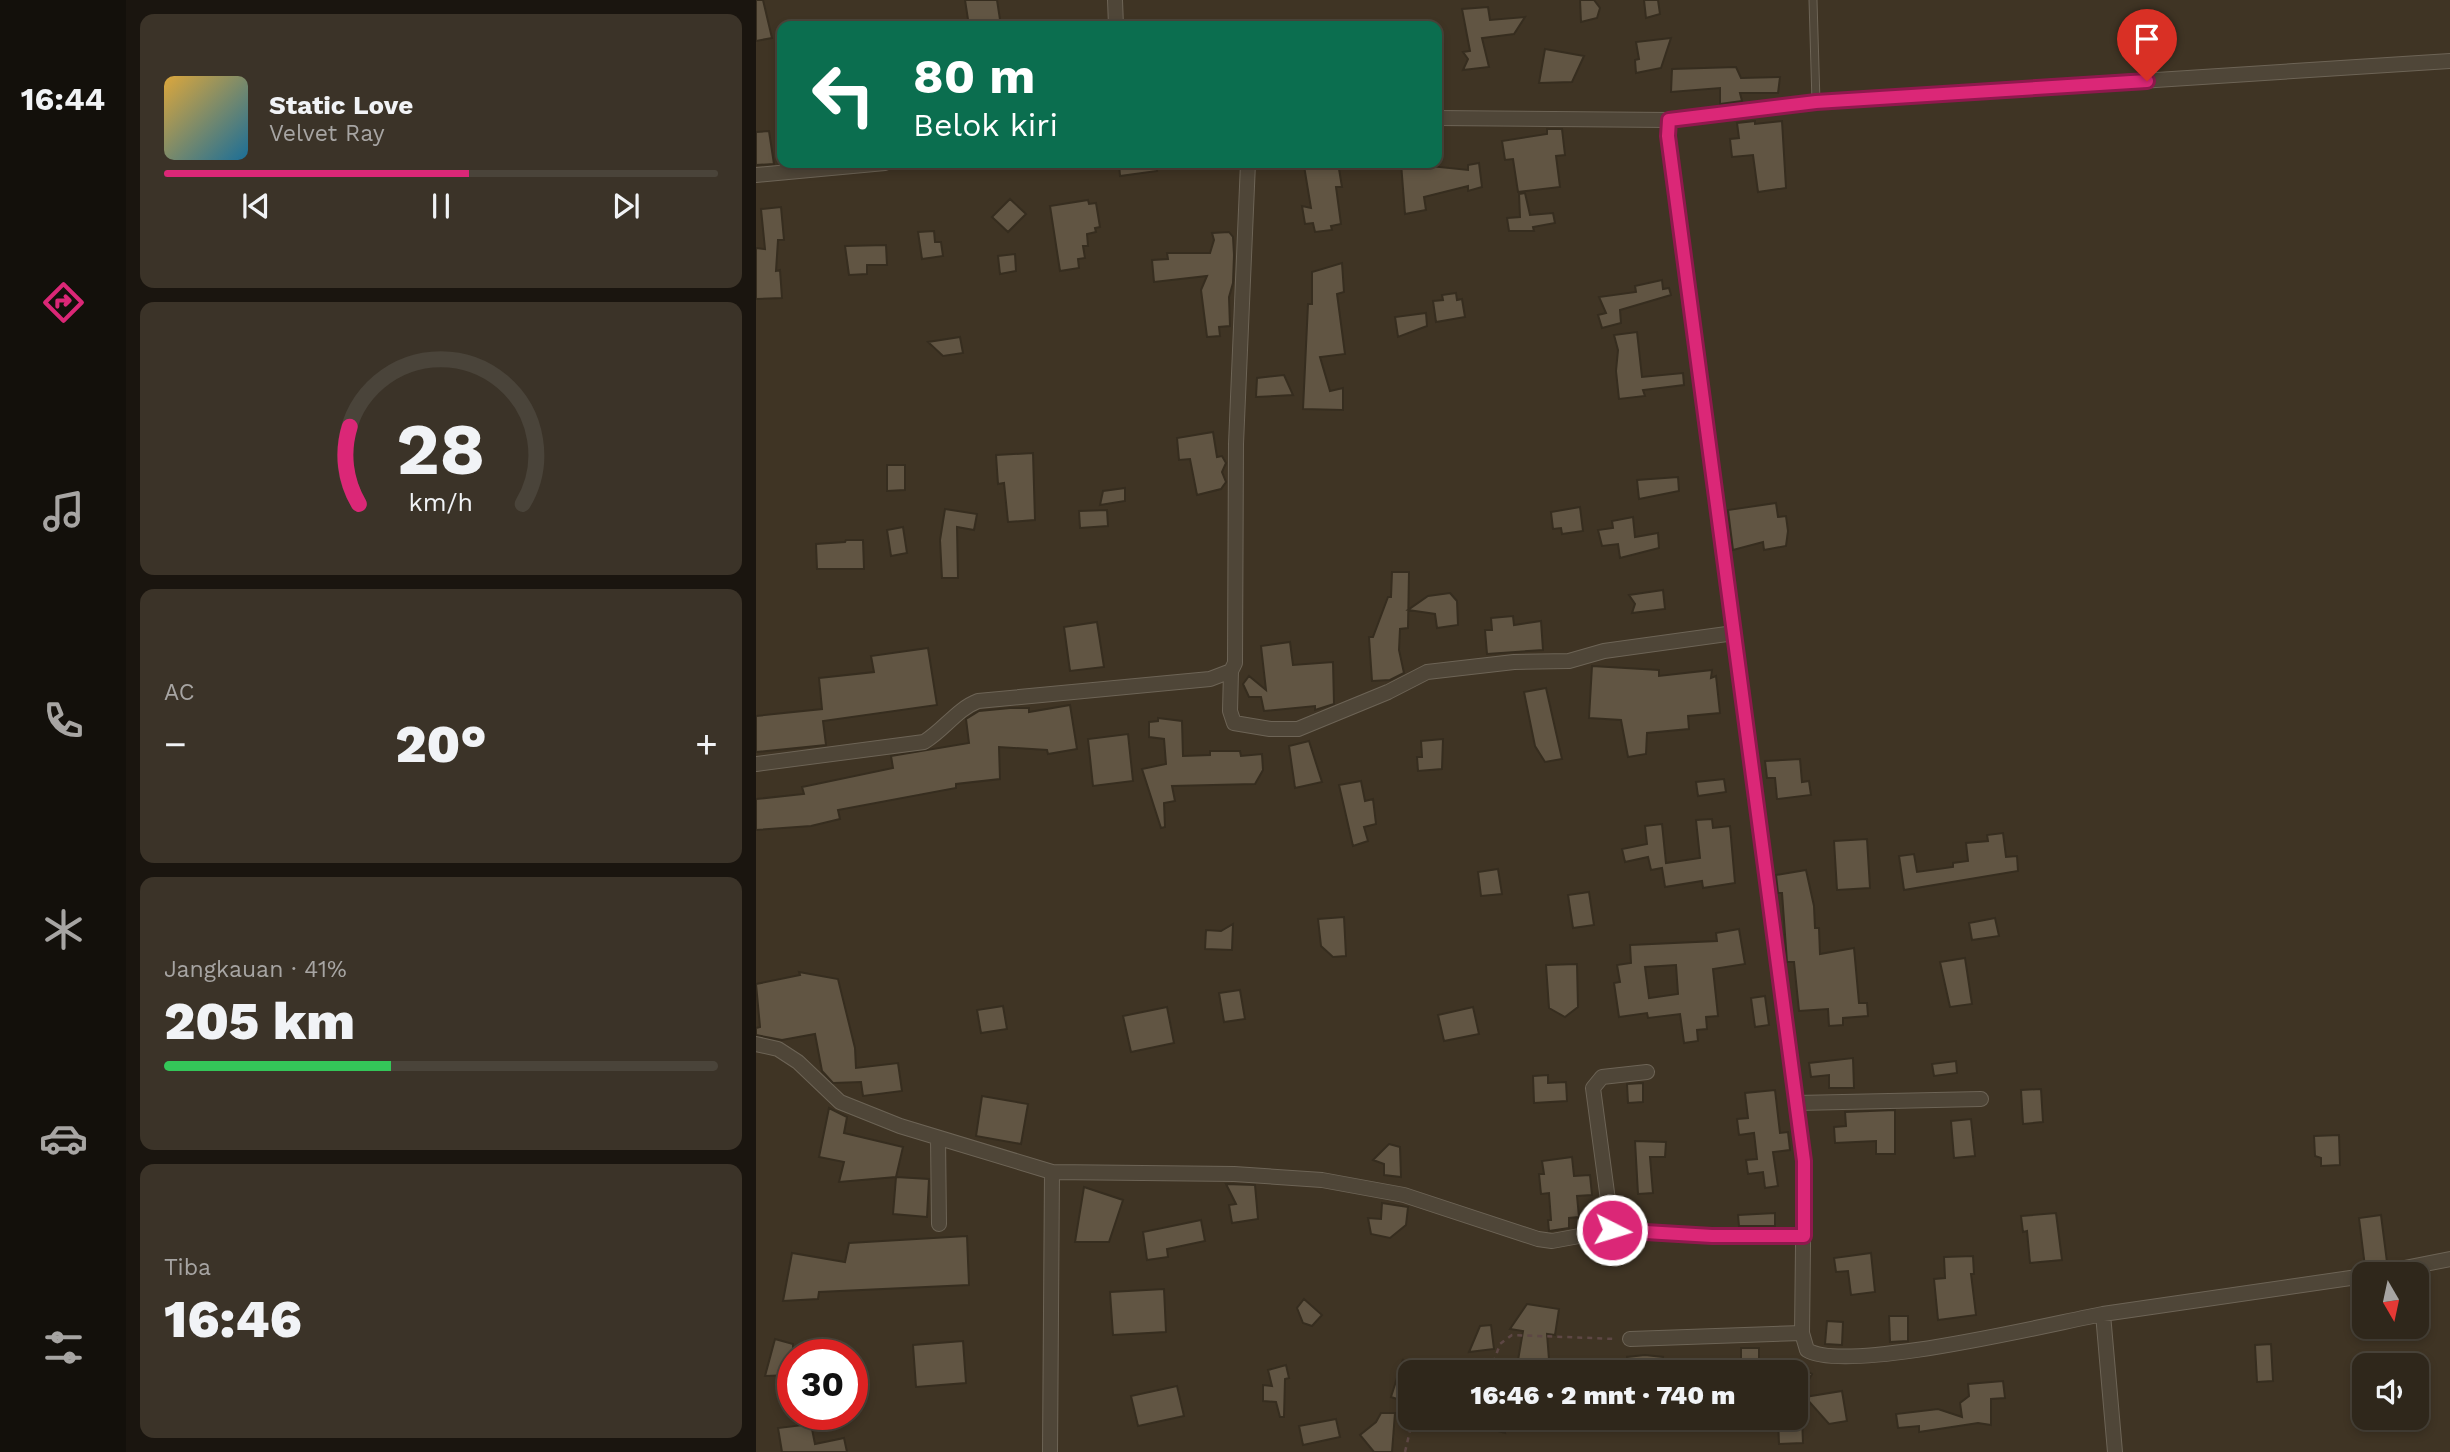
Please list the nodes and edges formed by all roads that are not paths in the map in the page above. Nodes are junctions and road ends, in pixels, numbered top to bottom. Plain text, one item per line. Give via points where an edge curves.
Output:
1 (1115, 0) edge
2 (1813, 0) edge
3 (1116, 21) edge
4 (2450, 61) edge
5 (1816, 102) junction
6 (1442, 118) edge
7 (1669, 120) junction
8 (832, 168) edge
9 (1248, 168) edge
10 (756, 175) edge
11 (1734, 633) junction
12 (1231, 671) junction
13 (756, 764) edge
14 (756, 1044) edge
15 (1647, 1072) dead end
16 (1981, 1099) dead end
17 (1797, 1103) junction
18 (939, 1138) junction
19 (1052, 1172) junction
20 (939, 1224) dead end
21 (1612, 1230) junction
22 (1804, 1236) junction
23 (2450, 1259) edge
24 (2429, 1263) edge
25 (2352, 1278) edge
26 (2103, 1314) junction
27 (1802, 1333) junction
28 (1630, 1339) road end
29 (1049, 1452) edge
30 (2115, 1452) edge

1 - 3 street
2 - 5 lane
4 - 5 street
5 - 7 street
6 - 7 street
7 - 11 street
8 - 10 street
9 - 12 street via 1236,444 1235,663
11 - 12 street via 1604,651 1569,661 1427,671 1298,729 1234,723
11 - 17 street
12 - 13 street via 1210,679 978,701 924,742
14 - 18 street via 778,1049 798,1062 840,1102
15 - 21 street via 1601,1077 1593,1088
16 - 17 street
17 - 22 street via 1804,1161
18 - 19 street
18 - 20 street
19 - 21 street via 1322,1180 1421,1199 1538,1240
19 - 29 street
21 - 22 street
22 - 27 street
23 - 24 street
25 - 26 street
26 - 27 street via 1893,1354 1816,1355 1807,1350
26 - 30 street
27 - 28 street

